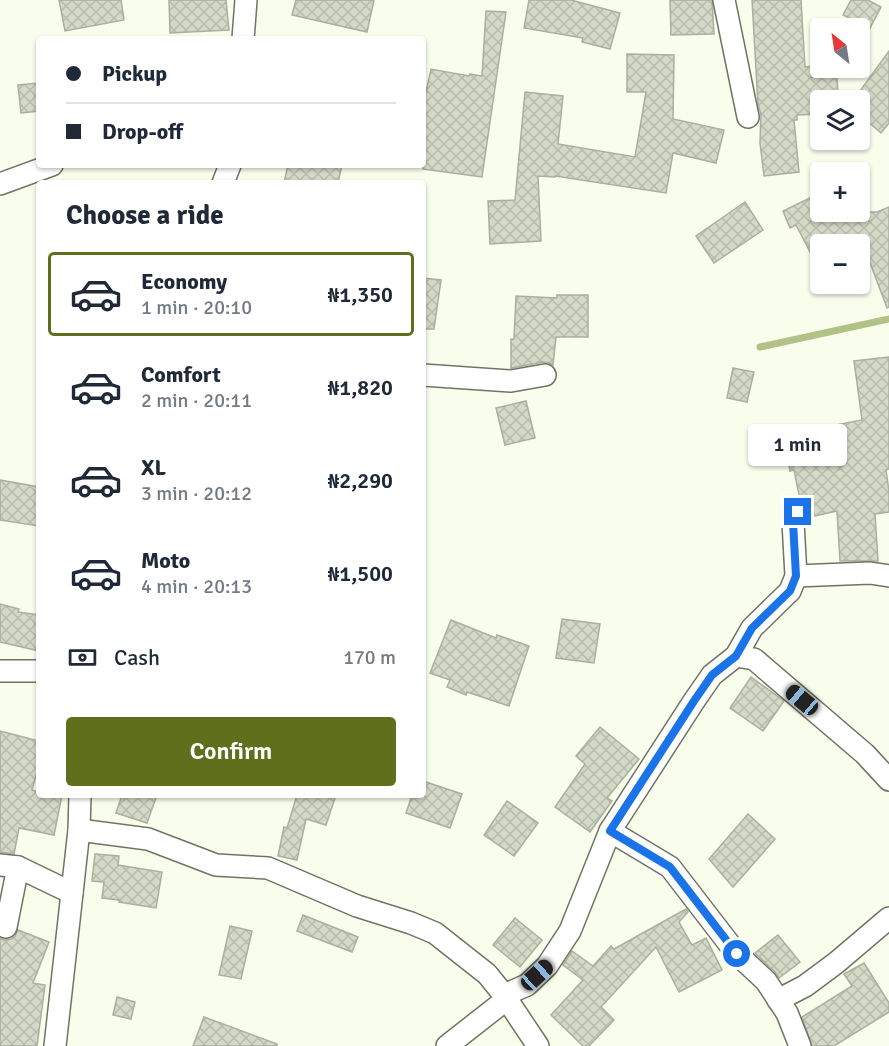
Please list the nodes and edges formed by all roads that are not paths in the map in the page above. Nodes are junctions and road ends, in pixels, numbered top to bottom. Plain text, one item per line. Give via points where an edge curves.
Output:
1 (246, 0) edge
2 (724, 0) edge
3 (243, 36) edge
4 (748, 117) dead end
5 (44, 168) edge
6 (0, 184) edge
7 (426, 375) edge
8 (545, 375) dead end
9 (798, 512) dead end
10 (796, 576) junction
11 (889, 576) edge
12 (736, 656) junction
13 (0, 670) edge
14 (36, 672) edge
15 (889, 780) edge
16 (80, 798) edge
17 (79, 830) junction
18 (610, 831) junction
19 (9, 866) edge
20 (72, 893) junction
21 (889, 918) edge
22 (6, 927) dead end
23 (506, 997) junction
24 (778, 1000) junction
25 (55, 1046) edge
26 (447, 1046) edge
27 (538, 1046) edge
28 (800, 1046) edge

1 - 3 street
2 - 4 street
5 - 6 street
7 - 8 street via 511,381
9 - 10 street via 793,522
10 - 11 street
10 - 12 street via 790,591 752,628
12 - 15 street via 754,659 865,754
12 - 18 street via 712,675
13 - 14 street
16 - 17 street
17 - 20 street
17 - 23 street via 148,839 216,865 268,868 357,906 411,923 435,933 487,974
18 - 23 street via 570,931 547,966 527,985
18 - 24 street via 670,867
19 - 20 street
19 - 22 street
20 - 25 street
21 - 24 street via 805,986
23 - 26 street
23 - 27 street
24 - 28 street

